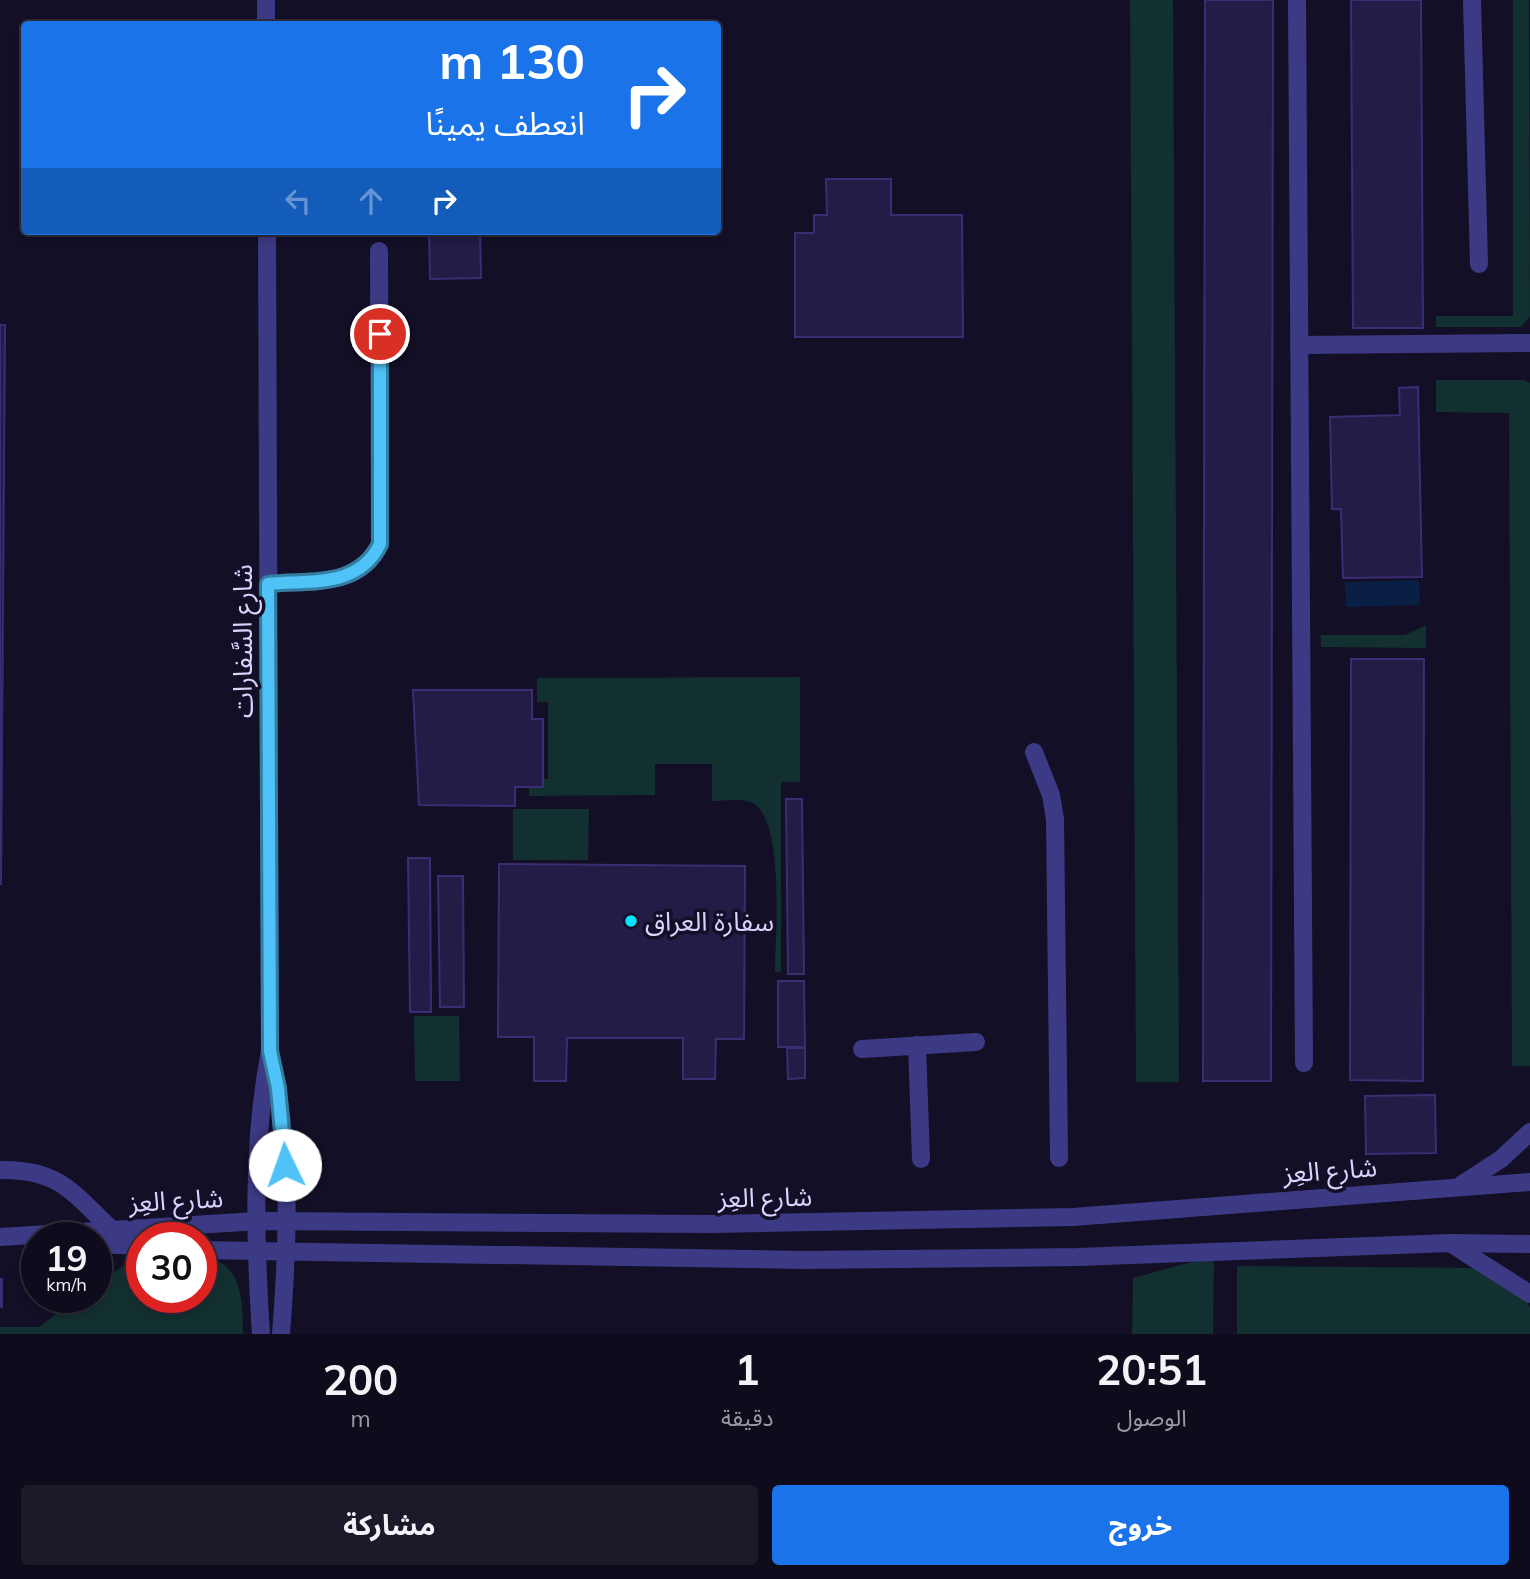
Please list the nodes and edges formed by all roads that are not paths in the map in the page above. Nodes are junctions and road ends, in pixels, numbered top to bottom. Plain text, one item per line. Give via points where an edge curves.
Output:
1 (266, 0) edge
2 (1297, 0) edge
3 (1472, 0) edge
4 (266, 21) edge
5 (267, 235) edge
6 (379, 251) dead end
7 (1479, 264) dead end
8 (1530, 343) edge
9 (1299, 345) junction
10 (268, 584) junction
11 (1034, 752) dead end
12 (976, 1042) dead end
13 (917, 1045) junction
14 (862, 1049) dead end
15 (270, 1051) junction
16 (1304, 1063) dead end
17 (1530, 1132) edge
18 (1059, 1158) dead end
19 (921, 1159) dead end
20 (0, 1170) edge
21 (1530, 1182) edge
22 (1459, 1186) junction
23 (103, 1222) edge
24 (258, 1222) junction
25 (284, 1222) junction
26 (112, 1230) edge
27 (21, 1236) edge
28 (0, 1238) edge
29 (21, 1240) edge
30 (1450, 1243) junction
31 (1530, 1244) edge
32 (217, 1251) edge
33 (258, 1253) junction
34 (285, 1253) junction
35 (1530, 1294) edge
36 (261, 1334) edge
37 (281, 1334) edge

1 - 4 street
2 - 9 street
3 - 7 street
5 - 10 street, شارع السَّفارات
6 - 10 street via 380,544 373,559 350,576
8 - 9 street
9 - 16 street
10 - 15 street, شارع السَّفارات
11 - 18 street via 1055,819
12 - 13 street
13 - 14 street
13 - 19 street
15 - 24 street, شارع السَّفارات via 260,1116
15 - 25 street, شارع السَّفارات via 284,1139
17 - 22 street via 1501,1159
20 - 23 street via 31,1171 59,1181
21 - 22 street, شارع العِز
22 - 25 street, شارع العِز via 1073,1217 712,1224
24 - 25 street, شارع العِز
24 - 26 street, شارع العِز
24 - 33 street, شارع السَّفارات
25 - 34 street, شارع السَّفارات
27 - 28 street, شارع العِز
28 - 29 street, شارع العِز
30 - 31 street, شارع العِز
30 - 34 street, شارع العِز via 1078,1257 802,1260
30 - 35 street
32 - 33 street, شارع العِز
33 - 34 street, شارع العِز
33 - 36 street, شارع السَّفارات
34 - 37 street, شارع السَّفارات

